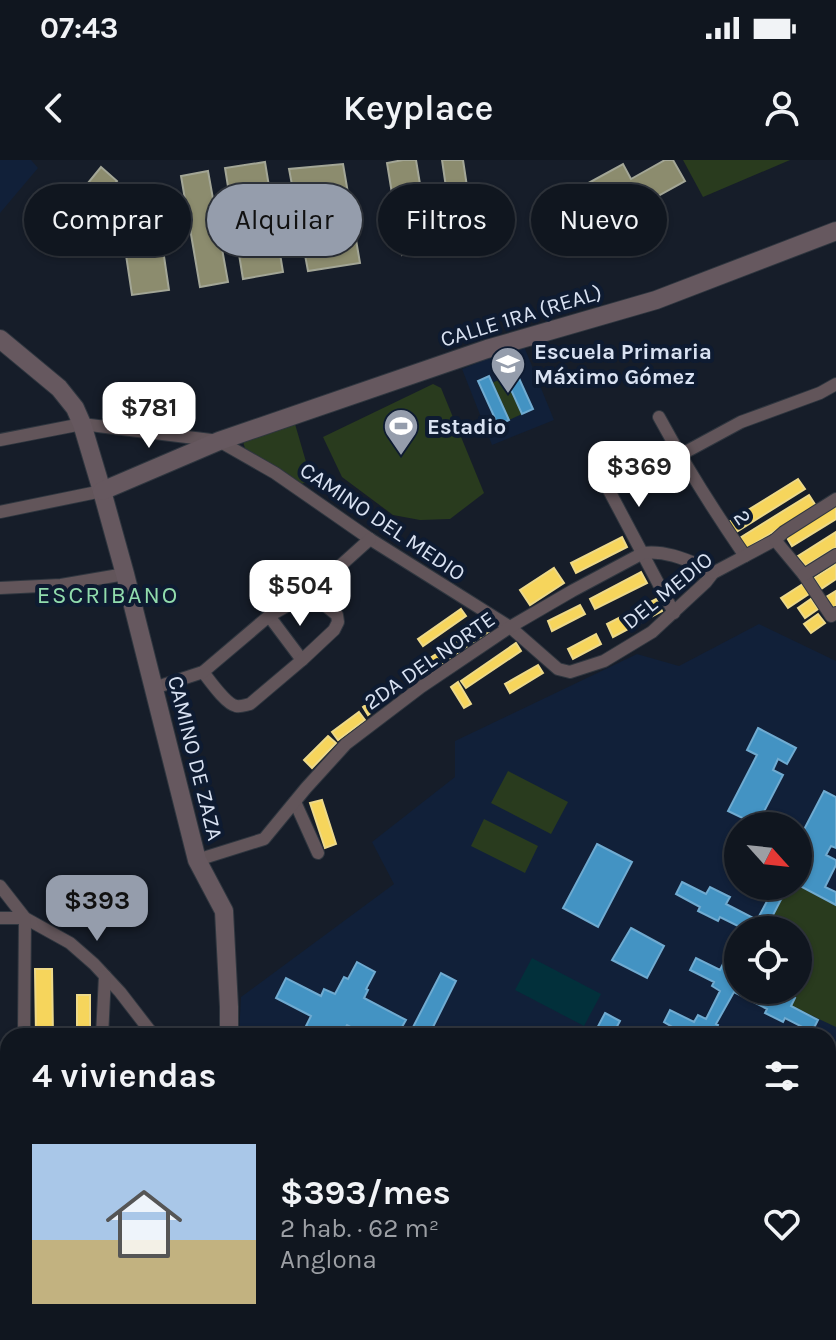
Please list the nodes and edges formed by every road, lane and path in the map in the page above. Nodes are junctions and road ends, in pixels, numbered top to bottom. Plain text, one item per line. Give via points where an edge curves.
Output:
1 (836, 231) edge
2 (0, 339) edge
3 (836, 384) edge
4 (659, 417) dead end
5 (82, 424) junction
6 (0, 440) edge
7 (219, 441) junction
8 (680, 455) junction
9 (604, 481) dead end
10 (102, 491) junction
11 (836, 499) edge
12 (0, 512) edge
13 (370, 539) junction
14 (775, 540) junction
15 (643, 553) junction
16 (836, 555) edge
17 (745, 556) junction
18 (713, 573) junction
19 (125, 574) junction
20 (804, 575) junction
21 (0, 588) edge
22 (310, 593) junction
23 (674, 613) junction
24 (834, 614) edge
25 (269, 616) junction
26 (510, 627) junction
27 (302, 660) junction
28 (558, 669) joint
29 (203, 672) junction
30 (154, 688) junction
31 (295, 802) junction
32 (318, 853) dead end
33 (197, 860) junction
34 (0, 886) edge
35 (0, 918) edge
36 (25, 918) junction
37 (105, 976) junction
38 (24, 1028) edge
39 (102, 1028) edge
40 (148, 1028) edge
41 (229, 1028) edge

1 - 7 street, CALLE 1RA (REAL) via 656,300 487,349
2 - 5 street, CAMINO DE ZAZA via 59,388
3 - 8 street via 741,422
4 - 8 street, 2
5 - 6 street
5 - 7 street
5 - 10 street, CAMINO DE ZAZA
7 - 10 street, CALLE 1RA (REAL)
7 - 13 street, CAMINO DEL MEDIO
8 - 17 street, 2
9 - 15 street
10 - 12 street
10 - 19 street, CAMINO DE ZAZA
11 - 14 street, DEL MEDIO
13 - 22 street
13 - 26 street, CAMINO DEL MEDIO
14 - 17 street, DEL MEDIO
14 - 20 street, 2
15 - 18 street via 670,554
15 - 23 street
15 - 26 street, 2DA DEL NORTE
16 - 20 street
17 - 18 street, DEL MEDIO
18 - 23 street, DEL MEDIO
19 - 21 street
19 - 30 street, CAMINO DE ZAZA
20 - 24 street, 2
22 - 25 street
22 - 27 street via 337,615 338,622
23 - 28 street, DEL MEDIO via 604,661 570,672
25 - 27 street
25 - 29 street
26 - 28 street, CAMINO DEL MEDIO
26 - 31 street, 2DA DEL NORTE via 346,744
27 - 29 street via 241,707 234,706
29 - 30 street
30 - 33 street, CAMINO DE ZAZA
31 - 32 street
31 - 33 street, 2DA DEL NORTE via 264,839
33 - 41 street, CAMINO DE ZAZA via 224,911
34 - 36 street
35 - 36 street
36 - 37 street via 70,943
36 - 38 street
37 - 39 street
37 - 40 street

